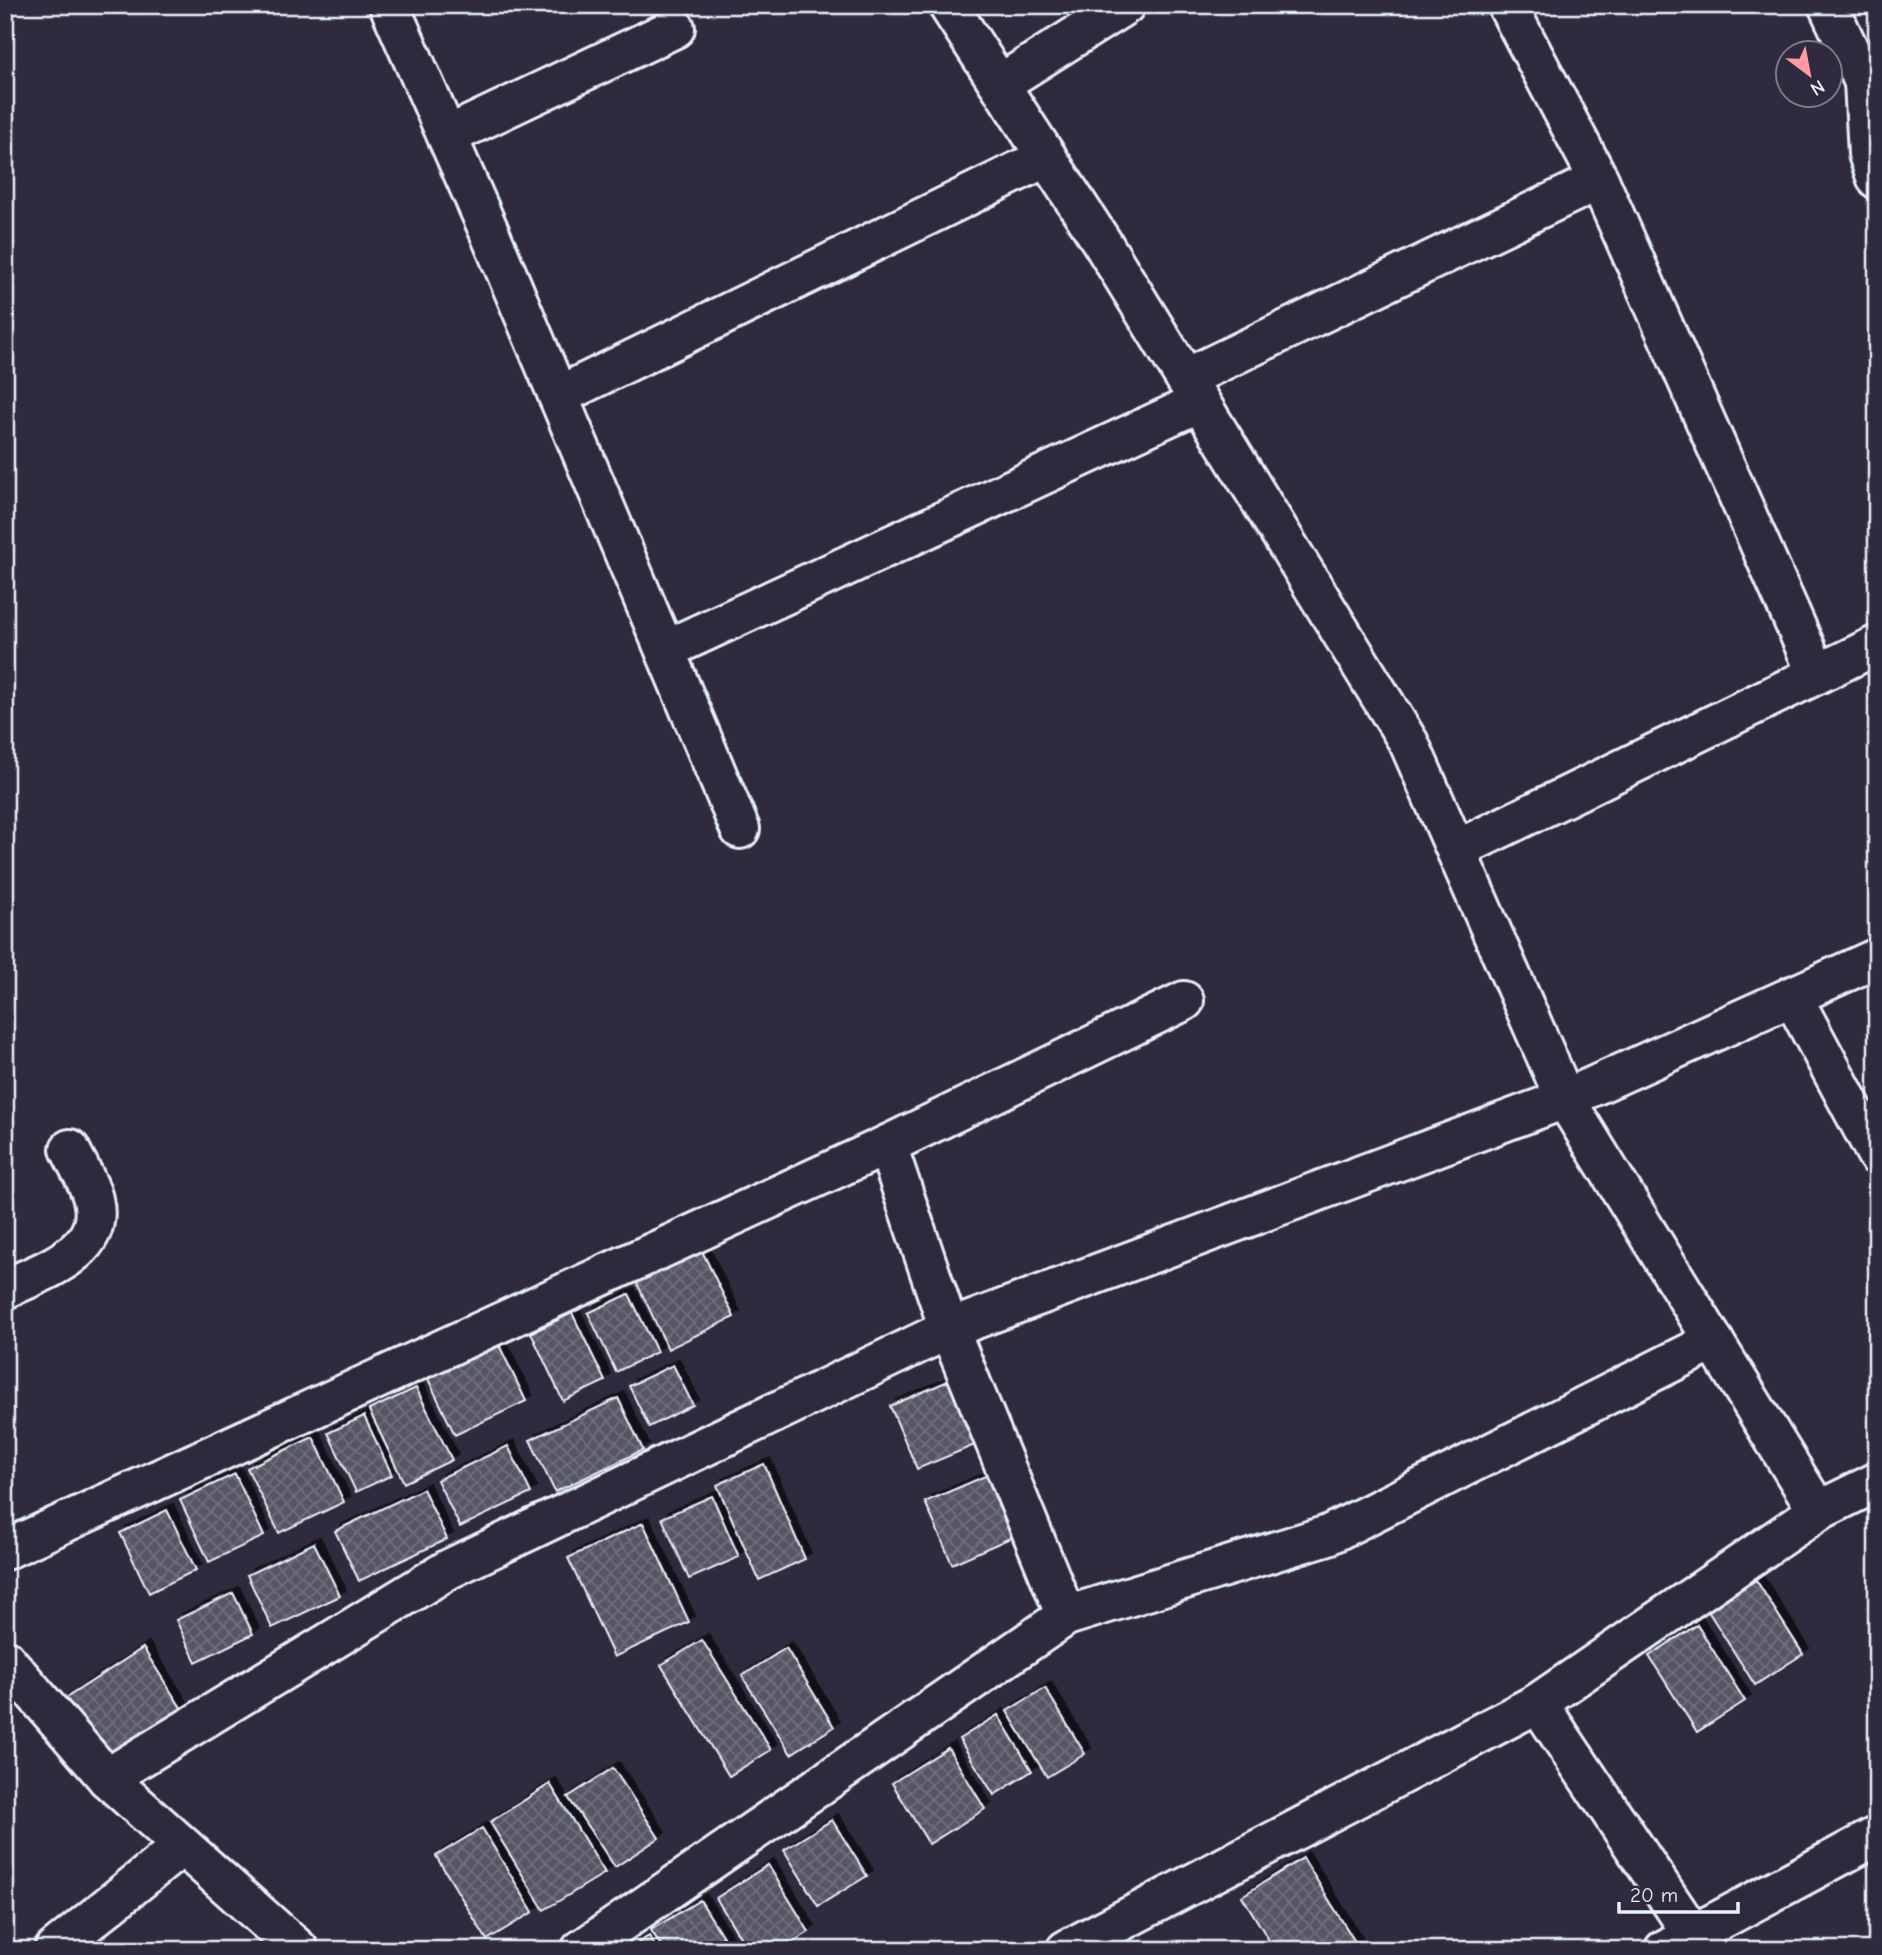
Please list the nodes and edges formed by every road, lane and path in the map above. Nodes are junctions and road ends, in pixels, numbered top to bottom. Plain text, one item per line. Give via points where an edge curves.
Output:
1 (389, 5) edge
2 (948, 5) edge
3 (1125, 5) edge
4 (1507, 5) edge
5 (1828, 5) edge
6 (675, 27) dead end
7 (1870, 78) edge
8 (1000, 84) junction
9 (447, 136) junction
10 (1047, 157) junction
11 (1877, 179) edge
12 (1599, 180) junction
13 (1193, 390) junction
14 (558, 396) junction
15 (1877, 645) edge
16 (664, 650) junction
17 (1816, 674) junction
18 (740, 829) dead end
19 (1456, 850) junction
20 (1877, 958) edge
21 (1792, 996) junction
22 (1184, 1001) dead end
23 (1565, 1099) junction
24 (887, 1145) junction
25 (70, 1149) dead end
26 (1877, 1155) edge
27 (5, 1289) edge
28 (949, 1329) junction
29 (1714, 1341) junction
30 (1877, 1482) edge
31 (1818, 1511) junction
32 (5, 1550) edge
33 (1066, 1616) junction
34 (5, 1659) edge
35 (1538, 1703) junction
36 (107, 1778) junction
37 (1877, 1836) edge
38 (182, 1846) junction
39 (1686, 1945) edge
40 (54, 1950) edge
41 (299, 1950) edge
42 (581, 1950) edge
43 (1066, 1950) edge

1 - 9 street
2 - 8 street
3 - 8 street
4 - 12 street
5 - 7 street
6 - 9 street
7 - 11 street via 1868,154
8 - 10 street
9 - 14 street
10 - 13 street
10 - 14 street
12 - 13 street
12 - 17 street
13 - 16 street
13 - 19 street via 1409,743
14 - 16 street
15 - 17 street
16 - 18 street
17 - 19 street
19 - 23 street
20 - 21 street
21 - 23 street
21 - 26 street
22 - 24 street
23 - 28 street
23 - 29 street
24 - 28 street
24 - 32 street
25 - 27 street via 93,1200 91,1231 77,1254
28 - 33 street
28 - 36 street via 449,1569
29 - 31 street
29 - 33 street via 1328,1535
30 - 31 street
31 - 35 street
33 - 42 street
34 - 36 street
35 - 39 street
35 - 43 street
36 - 38 street
37 - 39 street
38 - 40 street
38 - 41 street

